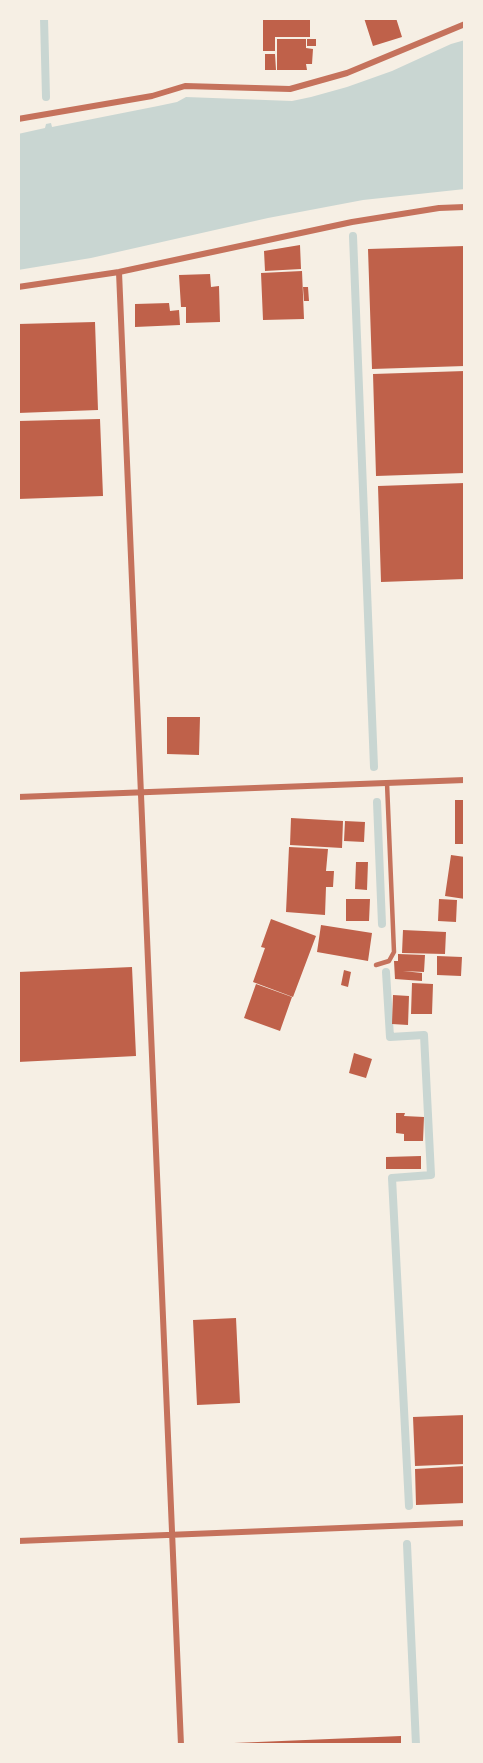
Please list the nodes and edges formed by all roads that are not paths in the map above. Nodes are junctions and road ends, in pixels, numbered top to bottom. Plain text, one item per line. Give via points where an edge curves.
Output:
1 (461, 22) edge
2 (18, 119) edge
3 (465, 207) edge
4 (119, 272) junction
5 (18, 287) edge
6 (465, 780) edge
7 (387, 783) junction
8 (141, 792) junction
9 (18, 798) edge
10 (376, 964) dead end
11 (465, 1523) edge
12 (172, 1535) junction
13 (18, 1541) edge
14 (181, 1745) edge

1 - 2 street via 347,74 290,89 185,86 152,96
3 - 4 street via 352,222
4 - 5 street
4 - 8 street
6 - 7 street
7 - 8 street
7 - 10 lane via 394,952 389,961
8 - 9 street
8 - 12 street
11 - 12 street
12 - 13 street
12 - 14 street

